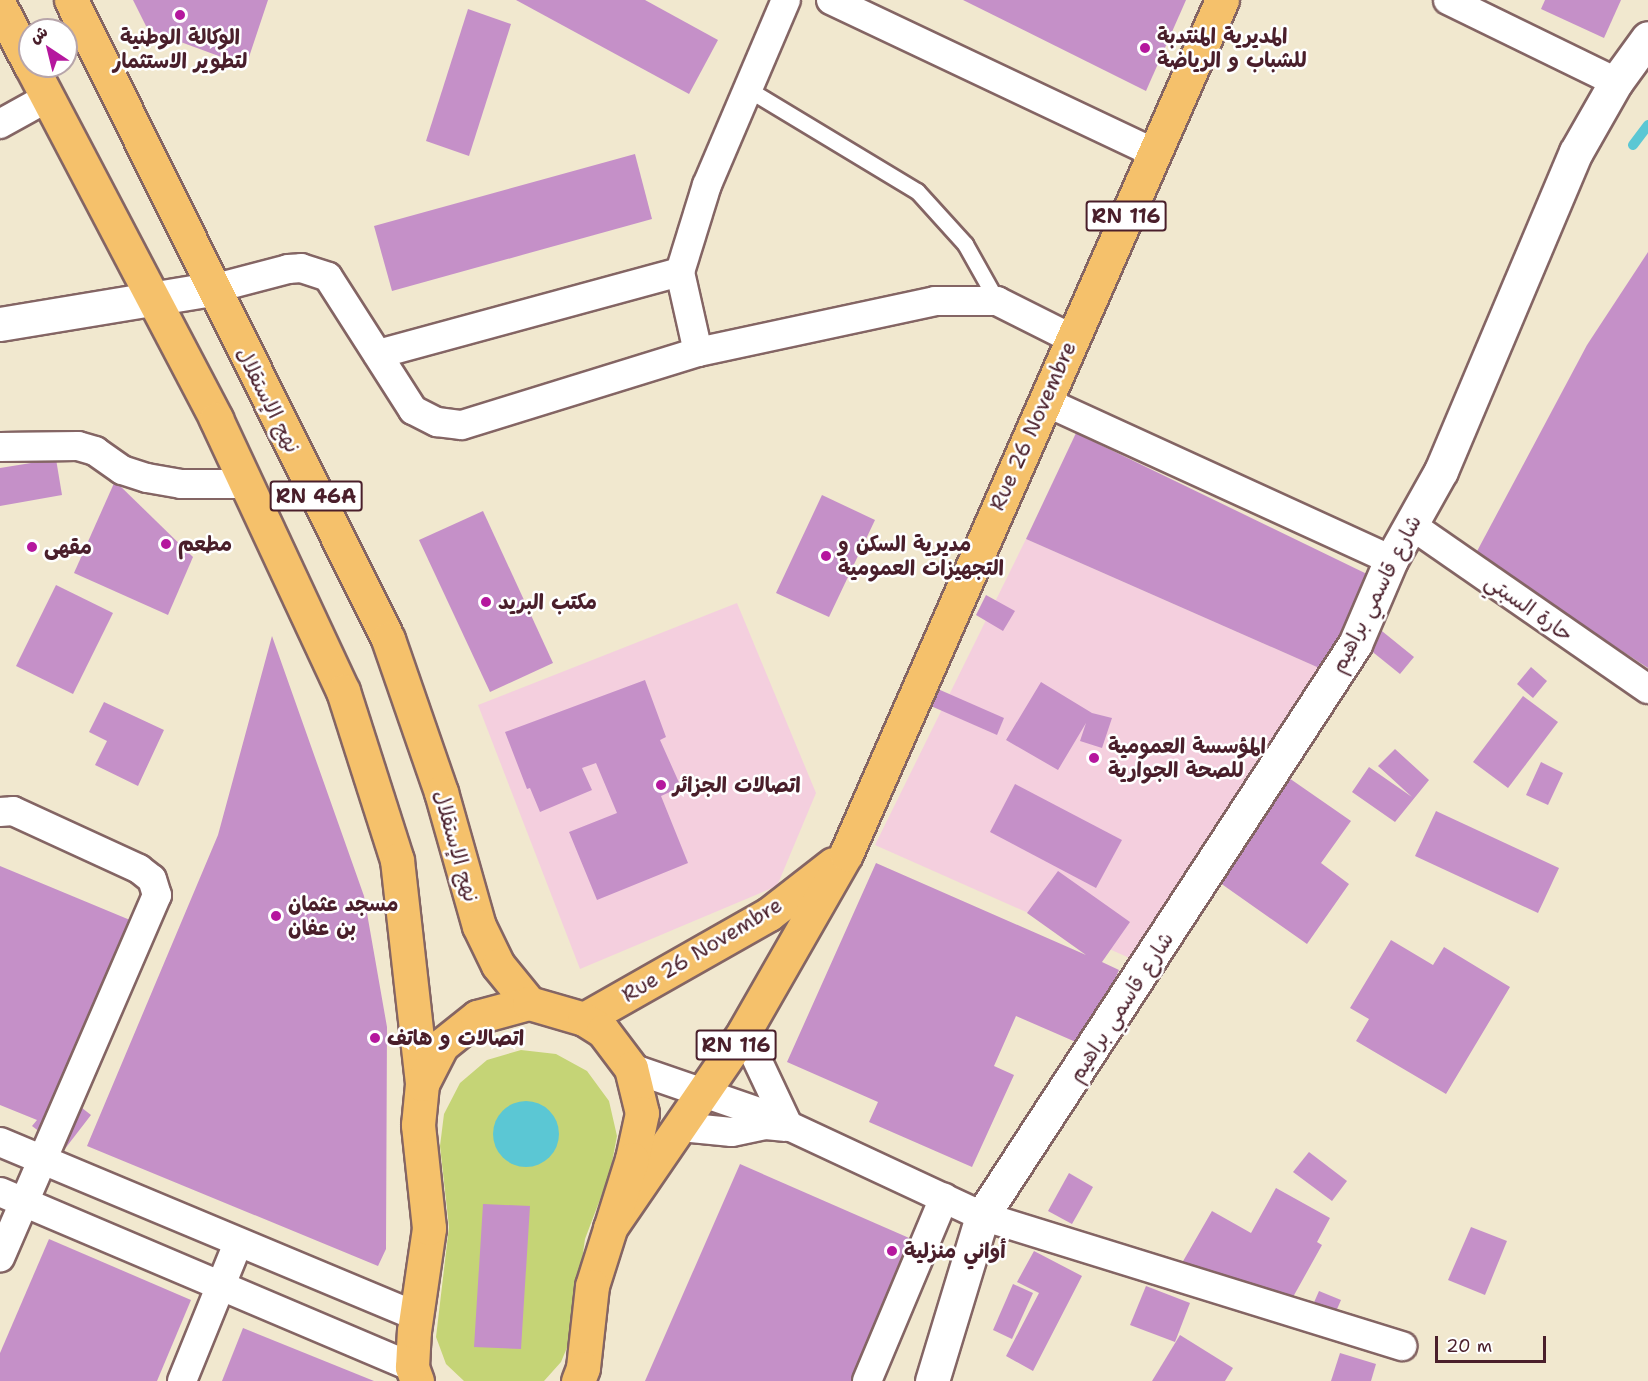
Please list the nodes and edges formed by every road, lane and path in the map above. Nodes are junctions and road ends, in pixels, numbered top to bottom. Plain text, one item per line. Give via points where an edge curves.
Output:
1 (72, 0) edge
2 (786, 0) edge
3 (831, 0) edge
4 (1222, 0) edge
5 (1448, 0) edge
6 (0, 6) edge
7 (1493, 10) edge
8 (1648, 38) edge
9 (18, 41) edge
10 (37, 78) edge
11 (1616, 82) junction
12 (750, 91) junction
13 (47, 98) junction
14 (0, 124) edge
15 (1150, 162) junction
16 (680, 272) junction
17 (212, 289) junction
18 (154, 300) junction
19 (997, 301) junction
20 (0, 324) edge
21 (1071, 338) junction
22 (698, 352) junction
23 (378, 354) junction
24 (1044, 401) junction
25 (0, 447) edge
26 (245, 484) junction
27 (1411, 525) junction
28 (1391, 560) junction
29 (1648, 689) edge
30 (0, 812) edge
31 (846, 854) junction
32 (528, 1003) junction
33 (584, 1019) junction
34 (744, 1032) junction
35 (631, 1068) junction
36 (422, 1084) junction
37 (706, 1091) junction
38 (681, 1127) junction
39 (789, 1127) junction
40 (0, 1142) edge
41 (42, 1159) junction
42 (12, 1197) edge
43 (944, 1198) junction
44 (982, 1216) junction
45 (609, 1228) junction
46 (238, 1243) junction
47 (0, 1257) edge
48 (221, 1284) junction
49 (415, 1316) junction
50 (1402, 1346) dead end
51 (415, 1374) edge
52 (182, 1381) edge
53 (578, 1381) edge
54 (867, 1381) edge
55 (932, 1381) edge

1 - 17 main road, نهج الإستقلال / RN 46A
2 - 12 street
3 - 15 street
4 - 15 main road, Rue 26 Novembre / RN 116
5 - 7 street
6 - 9 main road, RN 46A
7 - 11 street
8 - 11 street, شارع قاسمي براهيم
10 - 13 main road, RN 46A
11 - 27 street, شارع قاسمي براهيم via 1576,152 1562,194 1441,471
12 - 16 street via 707,184
12 - 19 lane via 917,191 965,244
13 - 14 street
13 - 18 main road, RN 46A
15 - 21 main road, Rue 26 Novembre / RN 116
16 - 22 street
16 - 23 street
17 - 18 street
17 - 23 street via 288,269 328,277
17 - 32 main road, نهج الإستقلال / RN 46A via 388,639 441,792 479,926 498,965
18 - 20 street
18 - 26 main road, RN 46A
19 - 21 street
19 - 22 street via 935,301
21 - 24 main road, Rue 26 Novembre / RN 116
22 - 23 street via 462,425 437,422 413,410
24 - 28 street
24 - 31 main road, Rue 26 Novembre / RN 116
25 - 26 street via 78,446 95,451 122,470 147,478 181,484
26 - 36 main road, RN 46A via 343,691 398,860
27 - 28 street, شارع قاسمي براهيم
27 - 29 street, حارة السبتي
28 - 44 street, شارع قاسمي براهيم via 1355,644
30 - 41 street via 13,811 139,869 152,879 157,895
31 - 33 main road, Rue 26 Novembre / RN 116 via 769,914
31 - 34 main road, Rue 26 Novembre / RN 116
32 - 33 main road
32 - 36 main road via 477,1017 442,1045
33 - 35 main road via 603,1031
34 - 37 main road, Rue 26 Novembre / RN 116
34 - 39 street
35 - 37 street
35 - 45 main road via 642,1113 633,1159
36 - 49 main road via 418,1125 429,1228
37 - 38 main road, Rue 26 Novembre / RN 116
37 - 39 street
38 - 39 street via 732,1132 766,1125
38 - 45 main road, Rue 26 Novembre / RN 116
39 - 43 street
40 - 41 street
41 - 42 street
41 - 46 street
42 - 47 street
42 - 48 street
43 - 44 street
43 - 54 street
44 - 50 street
44 - 55 street, شارع قاسمي براهيم
45 - 53 main road via 592,1286 583,1368
46 - 48 street
46 - 49 street
48 - 51 street
48 - 52 street
49 - 51 main road

